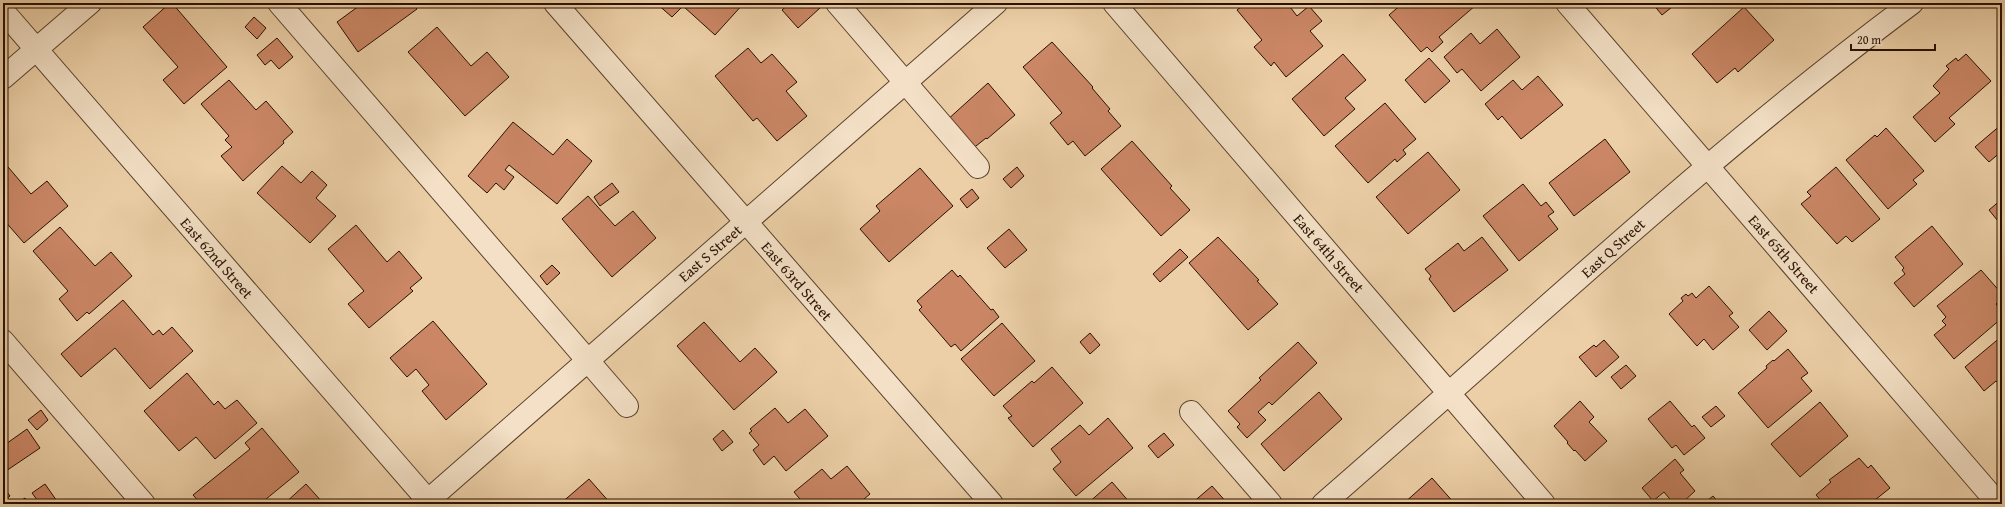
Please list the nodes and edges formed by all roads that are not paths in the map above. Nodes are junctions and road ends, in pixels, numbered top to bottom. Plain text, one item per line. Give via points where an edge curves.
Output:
1 (90, 3) edge
2 (279, 3) edge
3 (555, 3) edge
4 (837, 3) edge
5 (996, 3) edge
6 (1114, 3) edge
7 (1567, 3) edge
8 (1912, 3) edge
9 (3, 11) edge
10 (36, 49) junction
11 (3, 78) edge
12 (906, 83) junction
13 (1707, 165) junction
14 (978, 167) dead end
15 (746, 222) junction
16 (3, 341) edge
17 (589, 360) junction
18 (1451, 394) junction
19 (627, 406) dead end
20 (1191, 412) dead end
21 (428, 503) edge
22 (144, 504) edge
23 (992, 504) edge
24 (1271, 504) edge
25 (1323, 504) edge
26 (1544, 504) edge
27 (2001, 504) edge

1 - 10 street
2 - 17 street
3 - 15 street, East 63rd Street
4 - 12 street
5 - 12 street, East S Street
6 - 18 street, East 64th Street
7 - 13 street, East 65th Street
8 - 13 street, East Q Street
9 - 10 street, East 62nd Street
10 - 11 street
10 - 21 street, East 62nd Street
12 - 14 street
12 - 15 street, East S Street
13 - 18 street, East Q Street
13 - 27 street, East 65th Street
15 - 17 street, East S Street
15 - 23 street, East 63rd Street
16 - 22 street
17 - 19 street
17 - 21 street, East S Street
18 - 25 street, East Q Street
18 - 26 street, East 64th Street
20 - 24 street

